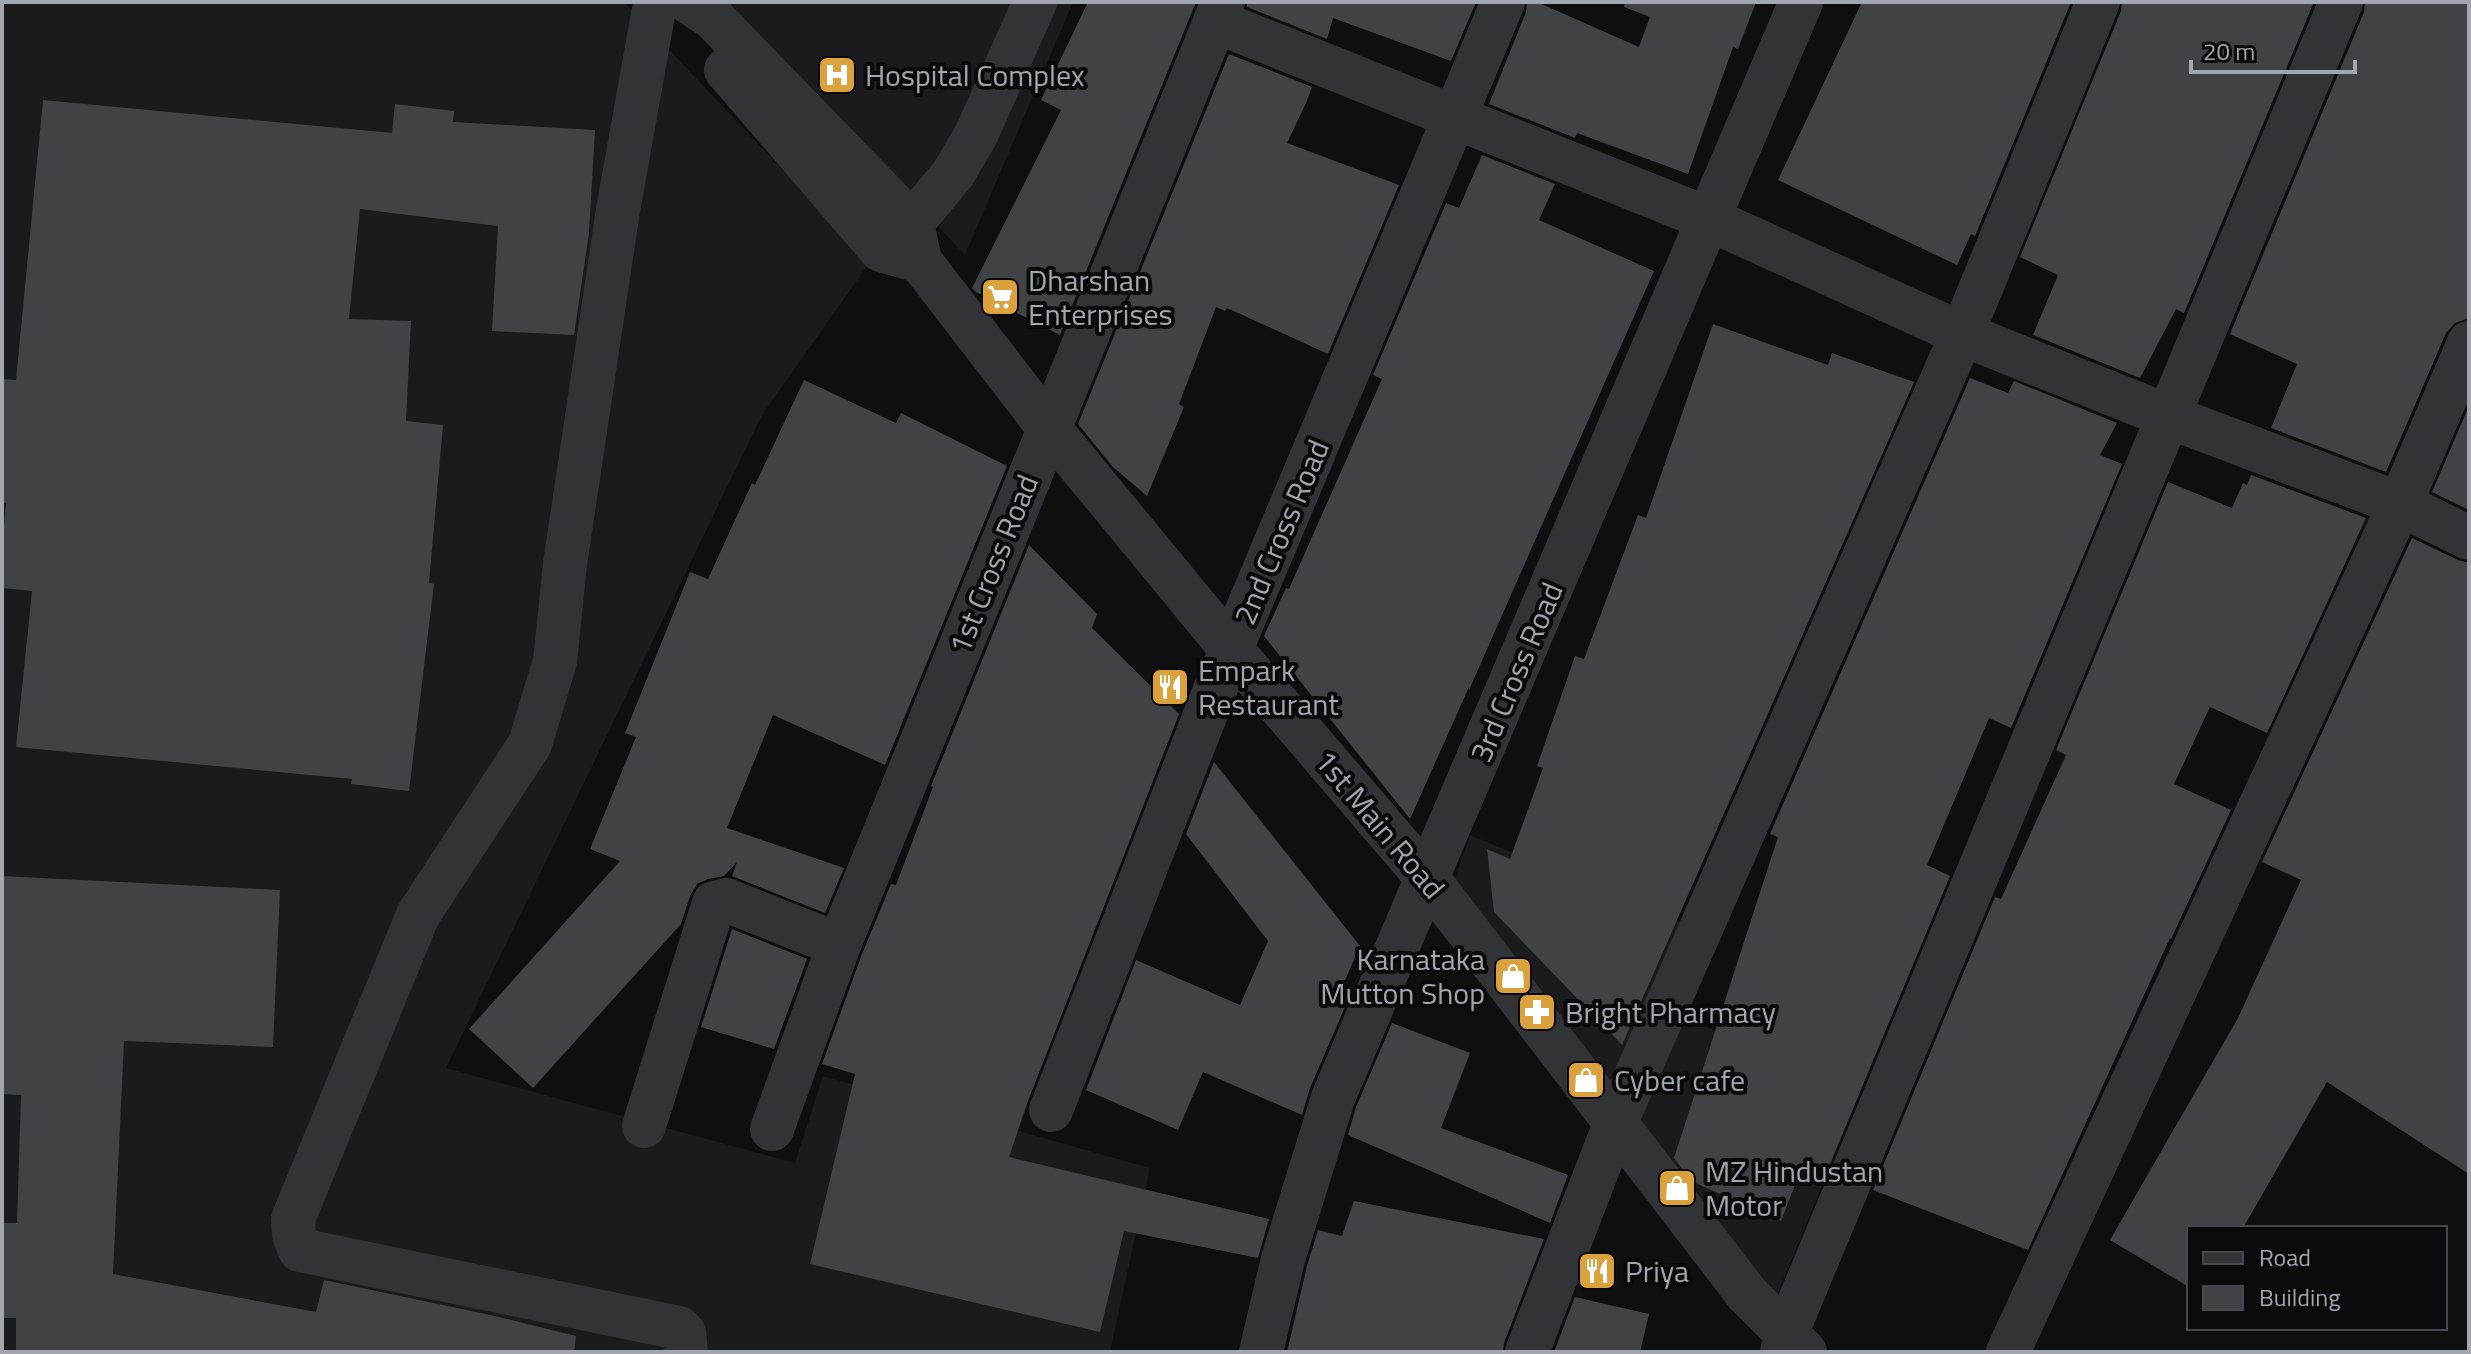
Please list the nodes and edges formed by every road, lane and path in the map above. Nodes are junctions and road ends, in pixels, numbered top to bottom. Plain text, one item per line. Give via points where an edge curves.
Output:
1 (1035, 2) edge
2 (1503, 2) edge
3 (1801, 2) edge
4 (2098, 2) edge
5 (2341, 2) edge
6 (662, 4) edge
7 (1219, 12) edge
8 (1454, 117) junction
9 (1709, 219) junction
10 (916, 242) junction
11 (1962, 334) junction
12 (2469, 343) edge
13 (2170, 417) junction
14 (1048, 427) junction
15 (2400, 504) junction
16 (2469, 538) edge
17 (1231, 649) junction
18 (1428, 879) junction
19 (839, 945) junction
20 (1051, 1110) dead end
21 (1615, 1124) junction
22 (644, 1126) dead end
23 (772, 1129) dead end
24 (1791, 1346) edge
25 (686, 1352) edge
26 (1261, 1352) edge
27 (1527, 1352) edge
28 (2008, 1352) edge

1 - 10 street via 968,148
2 - 8 street, 2nd Cross Road
3 - 9 street, 3rd Cross Road
4 - 11 street
5 - 13 street
6 - 10 street via 697,37 881,250
6 - 25 street via 618,210 555,661 530,744 418,915 293,1219 300,1250 679,1328
7 - 8 street
7 - 14 street, 1st Cross Road
8 - 9 street
8 - 17 street, 2nd Cross Road
9 - 11 street
9 - 18 street, 3rd Cross Road
10 - 14 street, 1st Main Road
11 - 13 street
11 - 21 street
12 - 15 street
13 - 15 street
13 - 24 street
14 - 17 street, 1st Main Road
14 - 19 street, 1st Cross Road
15 - 16 street
15 - 28 street
17 - 18 street, 1st Main Road
17 - 20 street, 2nd Cross Road
18 - 21 street, 1st Main Road
18 - 26 street, 3rd Cross Road via 1333,1098 1283,1259
19 - 22 street via 726,900 714,903
19 - 23 street, 1st Cross Road
21 - 24 street, 1st Main Road
21 - 27 street

